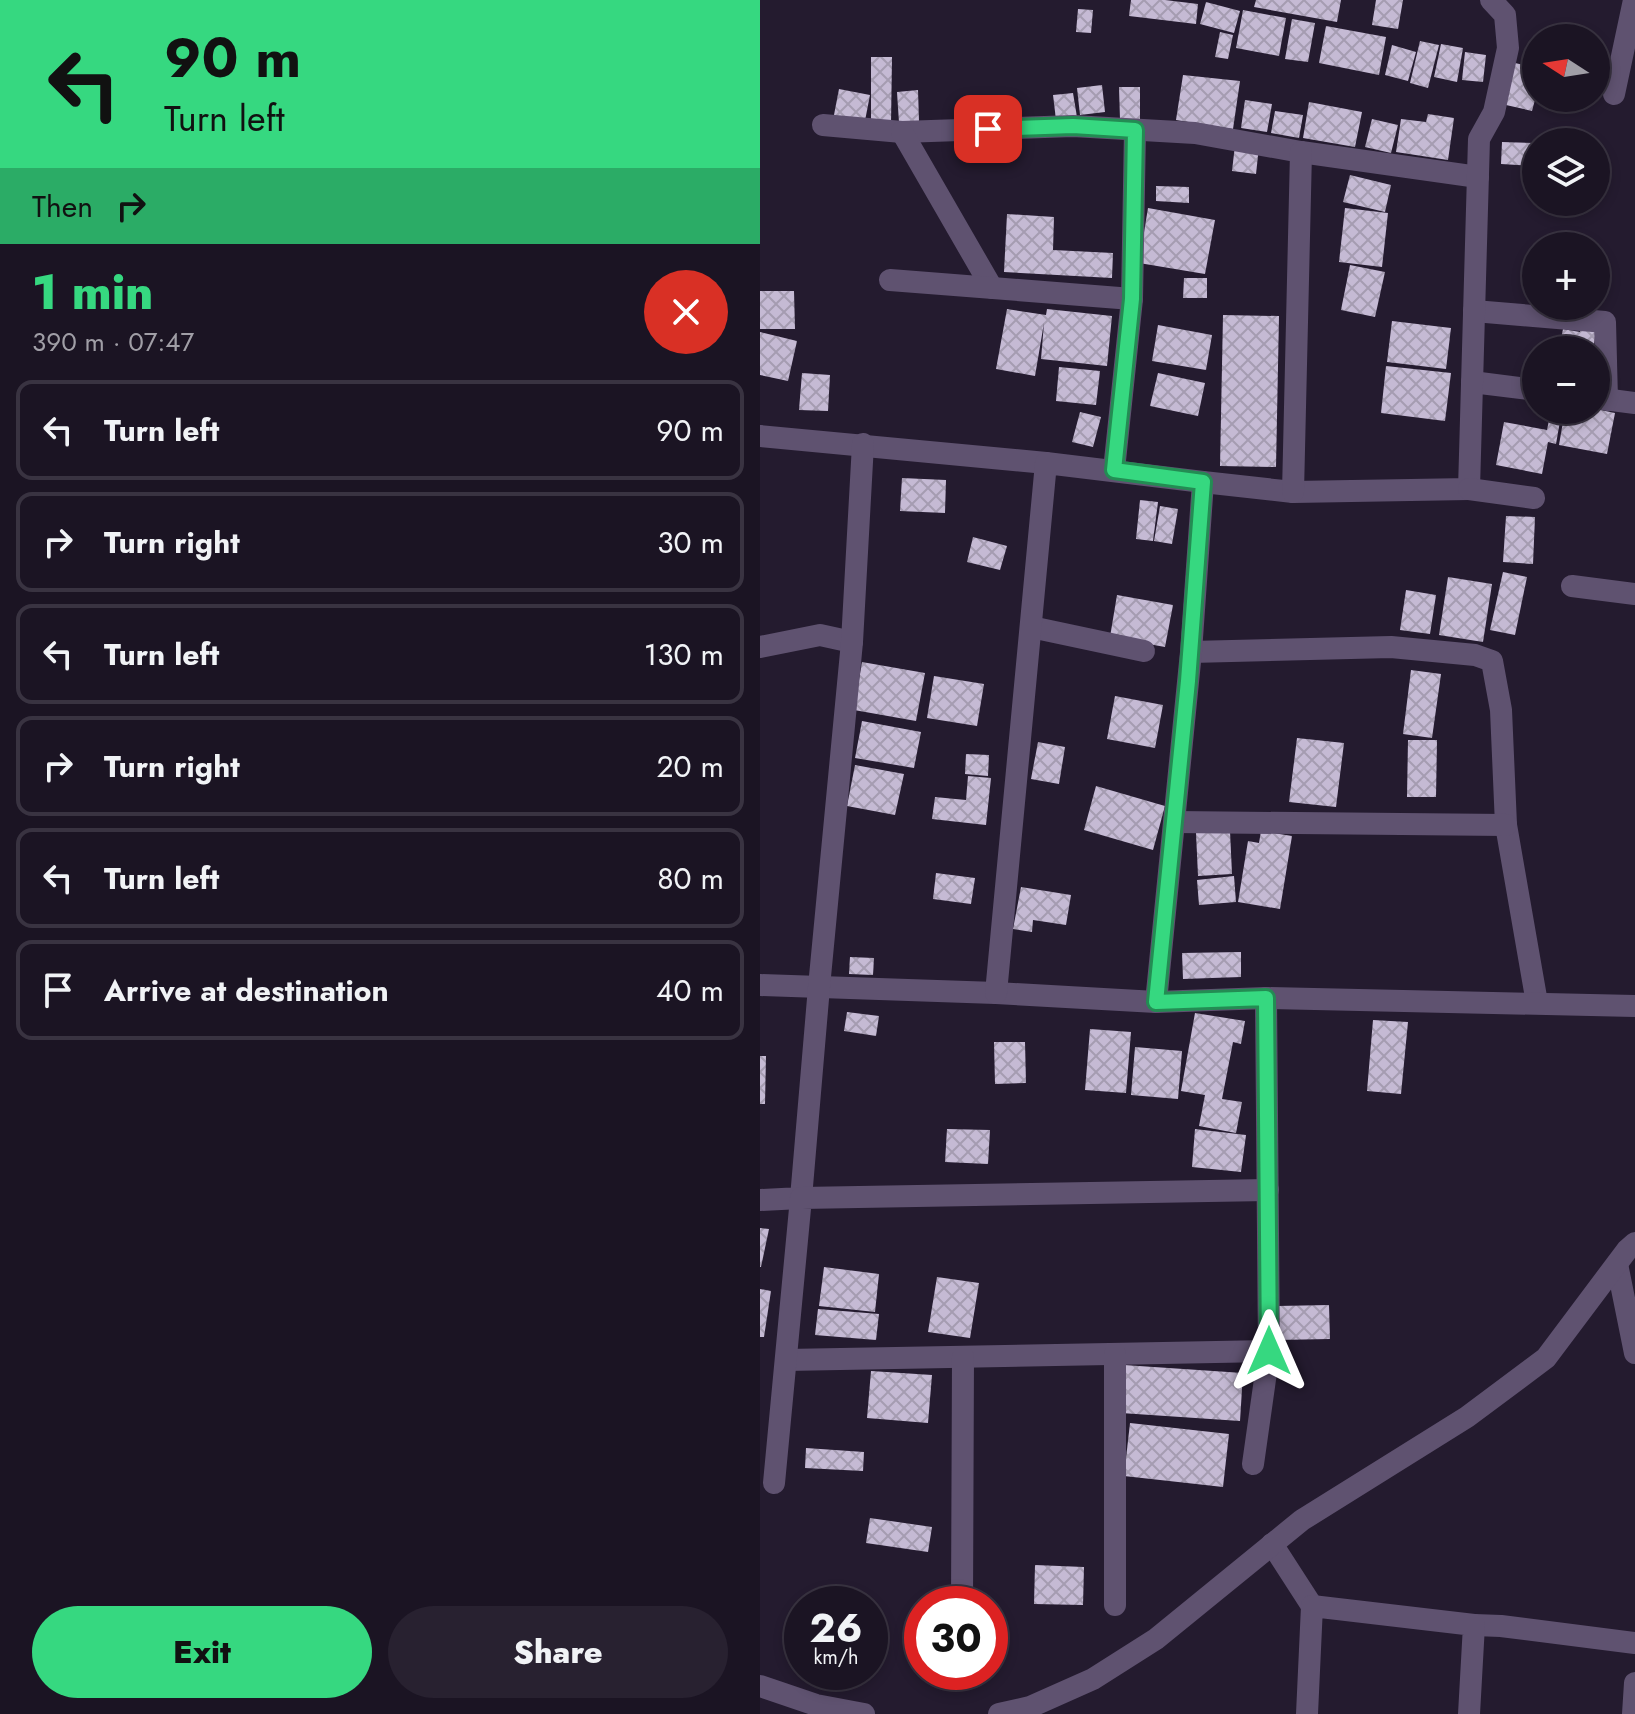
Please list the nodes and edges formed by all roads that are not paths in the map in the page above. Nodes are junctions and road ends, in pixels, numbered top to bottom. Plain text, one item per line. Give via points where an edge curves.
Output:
1 (1491, 0) edge
2 (1634, 0) edge
3 (1614, 94) dead end
4 (823, 125) dead end
5 (1135, 130) junction
6 (902, 132) junction
7 (1301, 152) junction
8 (1478, 177) junction
9 (890, 280) dead end
10 (992, 288) junction
11 (1132, 299) junction
12 (1474, 311) junction
13 (1604, 336) edge
14 (1472, 382) junction
15 (1522, 388) edge
16 (1610, 400) edge
17 (1635, 403) edge
18 (760, 436) edge
19 (863, 444) junction
20 (1046, 463) junction
21 (1114, 470) junction
22 (1203, 482) junction
23 (1469, 489) junction
24 (1293, 492) junction
25 (1534, 498) dead end
26 (1572, 586) dead end
27 (1635, 594) edge
28 (1031, 627) junction
29 (852, 642) junction
30 (760, 647) edge
31 (1144, 651) dead end
32 (1191, 652) junction
33 (1175, 822) junction
34 (1506, 825) junction
35 (760, 985) edge
36 (819, 987) junction
37 (996, 993) junction
38 (1266, 998) junction
39 (1156, 1002) junction
40 (1537, 1003) junction
41 (1635, 1006) edge
42 (1268, 1190) junction
43 (801, 1198) junction
44 (760, 1200) edge
45 (1635, 1243) edge
46 (1617, 1264) junction
47 (1269, 1351) junction
48 (1635, 1353) edge
49 (1115, 1354) junction
50 (963, 1357) junction
51 (786, 1360) junction
52 (1253, 1464) dead end
53 (774, 1483) dead end
54 (1272, 1544) junction
55 (962, 1586) edge
56 (1115, 1605) dead end
57 (1312, 1606) junction
58 (1474, 1625) junction
59 (1635, 1643) edge
60 (1635, 1683) edge
61 (760, 1686) edge
62 (864, 1714) edge
63 (999, 1714) edge
64 (1307, 1714) edge
65 (1469, 1714) edge
66 (1633, 1714) edge

1 - 8 street via 1505,15 1508,48 1494,112 1479,139
2 - 3 street
4 - 6 street
5 - 6 street via 1073,126
5 - 7 street via 1195,133
5 - 11 street
6 - 10 street
7 - 8 street
7 - 24 street
8 - 12 street
9 - 10 street
10 - 11 street
11 - 21 street
12 - 13 street via 1605,322
12 - 14 street
14 - 15 street
14 - 23 street
16 - 17 street
18 - 19 street
19 - 20 street
19 - 29 street
20 - 21 street
20 - 28 street
21 - 22 street
22 - 24 street
22 - 32 street
23 - 24 street
23 - 25 street
26 - 27 street
28 - 31 street
28 - 37 street
29 - 30 street via 820,635
29 - 36 street
32 - 33 street
32 - 34 street via 1391,647 1492,661 1501,710
33 - 34 street
33 - 39 street
34 - 40 street
35 - 36 street
36 - 37 street
36 - 43 street
37 - 39 street
38 - 39 street
38 - 40 street
38 - 42 street
40 - 41 street
42 - 43 street
42 - 47 street
43 - 44 street
43 - 51 street
45 - 46 street
46 - 48 street
46 - 54 street via 1546,1358 1467,1417
47 - 49 street
47 - 52 street
49 - 50 street
49 - 56 street
50 - 51 street
50 - 55 street
51 - 53 street
54 - 57 street
54 - 63 street via 1156,1639 1093,1679 1030,1707
57 - 58 street
57 - 64 street
58 - 59 street
58 - 65 street
60 - 66 street
61 - 62 street

